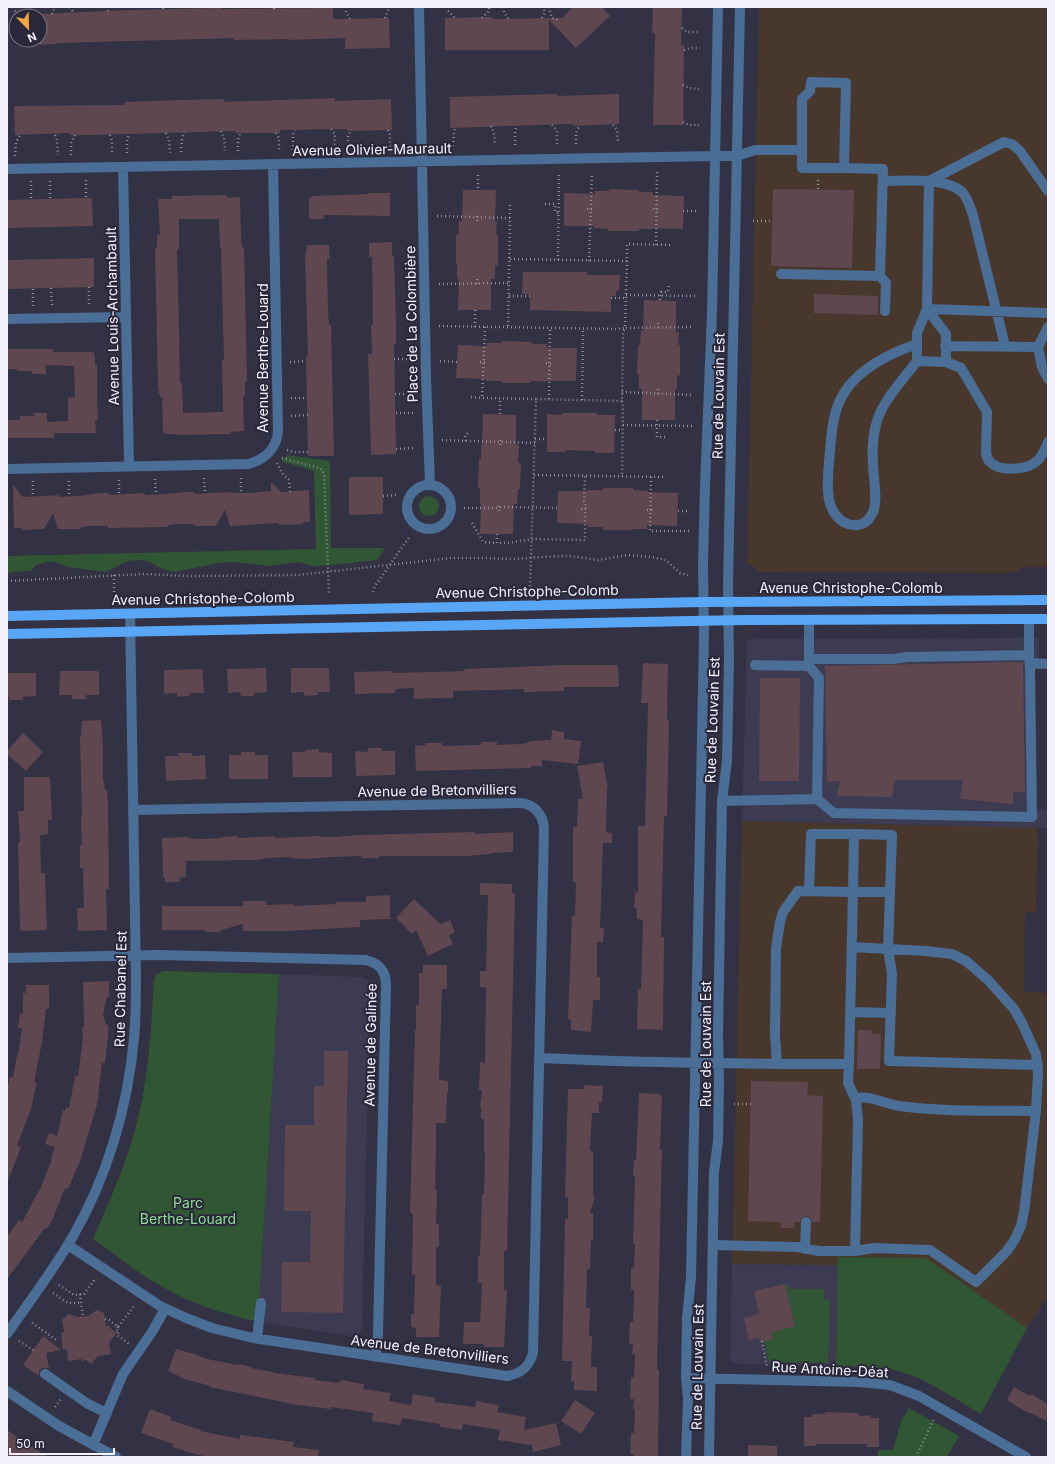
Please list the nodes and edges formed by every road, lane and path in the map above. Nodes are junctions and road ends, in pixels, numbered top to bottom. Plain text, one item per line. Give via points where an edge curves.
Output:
1 (55, 7) edge
2 (70, 7) edge
3 (109, 7) edge
4 (346, 7) edge
5 (388, 7) edge
6 (419, 7) edge
7 (448, 7) edge
8 (489, 7) edge
9 (504, 7) edge
10 (543, 7) edge
11 (548, 7) edge
12 (718, 7) edge
13 (740, 7) edge
14 (108, 11) dead end
15 (73, 12) dead end
16 (52, 14) dead end
17 (385, 18) dead end
18 (455, 18) dead end
19 (482, 18) dead end
20 (542, 18) dead end
21 (350, 19) dead end
22 (508, 19) dead end
23 (559, 20) dead end
24 (682, 28) dead end
25 (700, 32) dead end
26 (700, 48) dead end
27 (684, 50) dead end
28 (683, 85) dead end
29 (699, 89) dead end
30 (684, 122) dead end
31 (552, 125) dead end
32 (613, 125) dead end
33 (699, 125) dead end
34 (491, 126) dead end
35 (517, 126) dead end
36 (579, 126) dead end
37 (456, 127) dead end
38 (331, 129) dead end
39 (295, 130) dead end
40 (388, 130) dead end
41 (221, 131) dead end
42 (351, 131) dead end
43 (184, 132) dead end
44 (166, 133) dead end
45 (240, 133) dead end
46 (276, 133) dead end
47 (55, 134) dead end
48 (110, 134) dead end
49 (130, 134) dead end
50 (20, 135) dead end
51 (75, 135) dead end
52 (618, 143) dead end
53 (557, 144) dead end
54 (576, 144) dead end
55 (495, 145) dead end
56 (515, 145) dead end
57 (453, 146) dead end
58 (390, 148) dead end
59 (334, 149) dead end
60 (348, 149) dead end
61 (279, 150) dead end
62 (294, 150) dead end
63 (802, 150) junction
64 (225, 151) dead end
65 (238, 151) dead end
66 (170, 152) dead end
67 (181, 152) dead end
68 (127, 153) dead end
69 (112, 154) dead end
70 (58, 155) dead end
71 (71, 155) dead end
72 (16, 156) dead end
73 (715, 156) junction
74 (737, 156) junction
75 (422, 162) junction
76 (273, 165) junction
77 (123, 167) junction
78 (844, 168) junction
79 (7, 169) edge
80 (657, 172) dead end
81 (559, 173) dead end
82 (592, 173) dead end
83 (478, 175) dead end
84 (86, 180) dead end
85 (31, 181) dead end
86 (50, 181) dead end
87 (883, 181) junction
88 (929, 181) junction
89 (478, 190) dead end
90 (1048, 192) edge
91 (86, 198) dead end
92 (31, 199) dead end
93 (50, 199) dead end
94 (510, 203) dead end
95 (545, 204) dead end
96 (558, 208) junction
97 (564, 208) dead end
98 (587, 209) dead end
99 (593, 209) junction
100 (655, 210) junction
101 (660, 210) dead end
102 (684, 210) dead end
103 (697, 211) dead end
104 (477, 213) dead end
105 (558, 213) junction
106 (437, 216) dead end
107 (477, 217) junction
108 (510, 218) junction
109 (477, 221) dead end
110 (772, 221) dead end
111 (753, 222) dead end
112 (656, 245) junction
113 (670, 245) dead end
114 (510, 259) junction
115 (558, 260) junction
116 (589, 261) junction
117 (627, 261) junction
118 (782, 274) dead end
119 (880, 276) junction
120 (476, 279) dead end
121 (439, 284) dead end
122 (509, 284) junction
123 (669, 284) dead end
124 (476, 285) junction
125 (88, 287) dead end
126 (33, 288) dead end
127 (51, 288) dead end
128 (509, 296) junction
129 (530, 296) dead end
130 (661, 296) junction
131 (695, 296) dead end
132 (626, 297) junction
133 (611, 298) dead end
134 (660, 300) dead end
135 (89, 305) dead end
136 (33, 306) dead end
137 (52, 306) dead end
138 (927, 309) junction
139 (475, 310) dead end
140 (885, 311) dead end
141 (996, 311) junction
142 (1048, 313) edge
143 (126, 317) junction
144 (7, 319) edge
145 (658, 323) dead end
146 (440, 326) dead end
147 (475, 327) junction
148 (485, 327) junction
149 (508, 327) junction
150 (694, 327) dead end
151 (1048, 327) edge
152 (550, 328) junction
153 (583, 328) junction
154 (625, 328) junction
155 (658, 328) junction
156 (658, 331) dead end
157 (917, 344) junction
158 (946, 346) junction
159 (1005, 346) junction
160 (1038, 347) junction
161 (394, 359) dead end
162 (412, 359) dead end
163 (306, 361) dead end
164 (917, 361) junction
165 (290, 362) dead end
166 (440, 362) dead end
167 (457, 362) dead end
168 (946, 362) junction
169 (548, 363) junction
170 (553, 364) dead end
171 (577, 364) dead end
172 (582, 364) junction
173 (1048, 379) edge
174 (658, 389) dead end
175 (622, 392) junction
176 (395, 394) dead end
177 (413, 394) dead end
178 (658, 395) junction
179 (693, 395) dead end
180 (471, 397) dead end
181 (291, 398) dead end
182 (307, 398) dead end
183 (482, 398) junction
184 (500, 398) junction
185 (536, 399) junction
186 (549, 399) junction
187 (582, 400) junction
188 (622, 401) junction
189 (396, 413) dead end
190 (413, 413) dead end
191 (500, 414) dead end
192 (291, 416) dead end
193 (308, 416) dead end
194 (657, 420) dead end
195 (623, 425) junction
196 (657, 425) junction
197 (692, 426) dead end
198 (615, 430) dead end
199 (623, 430) junction
200 (470, 431) dead end
201 (667, 437) dead end
202 (501, 438) dead end
203 (535, 439) junction
204 (547, 439) dead end
205 (442, 440) dead end
206 (466, 441) junction
207 (1048, 442) edge
208 (501, 443) junction
209 (535, 443) junction
210 (414, 448) dead end
211 (396, 449) dead end
212 (287, 450) dead end
213 (308, 452) dead end
214 (282, 458) dead end
215 (277, 463) dead end
216 (129, 465) junction
217 (7, 469) edge
218 (534, 475) junction
219 (585, 476) junction
220 (622, 477) junction
221 (651, 477) junction
222 (666, 477) dead end
223 (204, 478) dead end
224 (241, 478) dead end
225 (155, 479) dead end
226 (69, 480) dead end
227 (119, 480) dead end
228 (32, 481) dead end
229 (430, 485) junction
230 (290, 492) dead end
231 (205, 493) dead end
232 (241, 493) dead end
233 (156, 494) dead end
234 (119, 495) dead end
235 (69, 496) dead end
236 (383, 496) dead end
237 (396, 496) dead end
238 (33, 497) dead end
239 (499, 503) dead end
240 (533, 507) junction
241 (464, 508) dead end
242 (558, 508) dead end
243 (499, 509) junction
244 (581, 509) dead end
245 (587, 509) junction
246 (649, 510) junction
247 (654, 510) dead end
248 (678, 511) dead end
249 (690, 511) dead end
250 (472, 523) dead end
251 (690, 531) dead end
252 (497, 534) dead end
253 (410, 536) dead end
254 (532, 539) junction
255 (497, 543) junction
256 (532, 558) junction
257 (390, 565) junction
258 (328, 572) junction
259 (114, 575) junction
260 (688, 575) dead end
261 (7, 581) edge
262 (530, 589) dead end
263 (373, 592) dead end
264 (329, 593) dead end
265 (114, 597) dead end
266 (1048, 600) edge
267 (728, 601) junction
268 (703, 602) junction
269 (130, 614) junction
270 (7, 616) edge
271 (1028, 619) junction
272 (1048, 619) edge
273 (728, 620) junction
274 (809, 620) junction
275 (704, 621) junction
276 (130, 632) junction
277 (7, 634) edge
278 (1029, 659) junction
279 (809, 663) junction
280 (1048, 664) edge
281 (755, 665) dead end
282 (817, 799) junction
283 (722, 801) junction
284 (134, 810) junction
285 (854, 834) junction
286 (809, 891) junction
287 (853, 892) junction
288 (890, 892) junction
289 (852, 947) junction
290 (888, 949) junction
291 (136, 956) junction
292 (7, 958) edge
293 (851, 1012) junction
294 (891, 1013) junction
295 (540, 1058) junction
296 (696, 1062) junction
297 (719, 1063) junction
298 (777, 1064) junction
299 (848, 1064) junction
300 (1038, 1065) junction
301 (855, 1098) junction
302 (734, 1104) dead end
303 (751, 1104) dead end
304 (1036, 1111) junction
305 (806, 1222) dead end
306 (68, 1245) junction
307 (713, 1245) junction
308 (805, 1249) junction
309 (855, 1252) junction
310 (95, 1279) dead end
311 (59, 1284) dead end
312 (53, 1293) dead end
313 (80, 1294) junction
314 (81, 1303) junction
315 (261, 1303) dead end
316 (134, 1306) dead end
317 (165, 1308) junction
318 (84, 1318) dead end
319 (105, 1319) dead end
320 (32, 1323) dead end
321 (118, 1327) junction
322 (7, 1334) edge
323 (257, 1338) junction
324 (123, 1340) dead end
325 (19, 1341) dead end
326 (58, 1341) dead end
327 (762, 1342) dead end
328 (33, 1352) dead end
329 (376, 1357) junction
330 (767, 1367) dead end
331 (45, 1374) dead end
332 (686, 1378) junction
333 (711, 1378) junction
334 (7, 1390) edge
335 (107, 1413) junction
336 (934, 1419) dead end
337 (93, 1446) junction
338 (116, 1457) edge
339 (686, 1457) edge
340 (709, 1457) edge
341 (916, 1457) edge
342 (1026, 1457) edge

1 - 16 path
2 - 15 path
3 - 14 path
4 - 21 path
5 - 17 path
6 - 75 street, Place de La Colombière
7 - 18 path via 448,11
8 - 19 path via 489,12
9 - 22 path
10 - 20 path via 545,12
11 - 23 path via 552,18
12 - 73 street, Rue de Louvain Est
13 - 74 street, Rue de Louvain Est
24 - 25 path via 687,32
26 - 27 path
28 - 29 path
30 - 33 path
31 - 53 path via 557,131
32 - 52 path via 617,130
34 - 55 path
35 - 56 path
36 - 54 path
37 - 57 path
38 - 59 path via 335,134
39 - 62 path
40 - 58 path
41 - 64 path
42 - 60 path via 348,136
43 - 67 path
44 - 66 path via 170,140
45 - 65 path
46 - 61 path via 279,138
47 - 70 path via 58,140
48 - 69 path
49 - 68 path via 127,139
50 - 72 path via 16,142
51 - 71 path via 71,143
63 - 74 street, Avenue Olivier-Maurault via 755,150
63 - 78 street via 802,168
63 - 78 street via 802,99 810,91 811,82 846,83
73 - 74 street, Avenue Olivier-Maurault
73 - 75 street, Avenue Olivier-Maurault
73 - 268 street, Rue de Louvain Est
74 - 267 street, Rue de Louvain Est
75 - 76 street, Avenue Olivier-Maurault
75 - 229 street, Place de La Colombière
76 - 77 street, Avenue Olivier-Maurault
76 - 216 street, Avenue Berthe-Louard via 278,430 274,445 264,457 249,464
77 - 79 street, Avenue Olivier-Maurault
77 - 143 street, Avenue Louis-Archambault
78 - 87 street via 883,169
80 - 100 path
81 - 96 path
82 - 99 path
83 - 89 path
84 - 91 path
85 - 92 path
86 - 93 path
87 - 88 street
87 - 119 street
88 - 90 street via 1004,142 1012,144 1020,151
88 - 138 street
88 - 141 street via 955,187 968,202
94 - 108 path
95 - 105 path via 555,204 555,212
96 - 97 path
96 - 105 path
98 - 99 path
99 - 116 path
100 - 101 path
100 - 112 path
102 - 103 path
104 - 107 path
105 - 115 path
106 - 107 path
107 - 108 path
107 - 109 path
108 - 114 path
110 - 111 path
112 - 113 path
112 - 117 path via 627,244
114 - 115 path
114 - 122 path
115 - 116 path
116 - 117 path
117 - 132 path
118 - 119 street
119 - 140 street via 886,284
120 - 124 path
121 - 124 path
122 - 124 path
122 - 128 path
123 - 130 path via 668,292 661,292
125 - 135 path
126 - 136 path
127 - 137 path
128 - 129 path
128 - 149 path
130 - 131 path
130 - 132 path
130 - 134 path
132 - 133 path
132 - 154 path
138 - 141 street
138 - 157 street via 917,333
138 - 158 street via 946,334
139 - 147 path
141 - 142 street
141 - 159 street
143 - 144 street
143 - 216 street, Avenue Louis-Archambault
145 - 155 path
146 - 147 path
147 - 148 path
148 - 149 path
148 - 183 path
149 - 152 path
150 - 155 path
151 - 160 street
152 - 153 path
152 - 169 path
153 - 154 path
153 - 172 path
154 - 155 path
154 - 175 path
155 - 156 path
157 - 164 street
157 - 164 street via 883,358 865,371 843,395 836,410 827,482 828,495 834,512 839,520 846,524 862,524 869,520 873,513 874,437 877,421 888,400
158 - 159 street
158 - 168 street
159 - 160 street
160 - 173 street via 1042,367
161 - 162 path
163 - 165 path
164 - 168 street
166 - 167 path
168 - 207 street via 961,368 987,412 986,451 990,462 1005,468 1027,466 1037,462
169 - 170 path
169 - 186 path
171 - 172 path
172 - 187 path
174 - 178 path
175 - 178 path
175 - 188 path
176 - 177 path
178 - 179 path
180 - 183 path
181 - 182 path
183 - 184 path
184 - 185 path
184 - 191 path
185 - 186 path
185 - 203 path
186 - 187 path
187 - 188 path
188 - 195 path
189 - 190 path
192 - 193 path
194 - 196 path
195 - 196 path
195 - 199 path
196 - 197 path
196 - 201 path via 656,437
198 - 199 path
199 - 220 path
200 - 206 path via 465,436
202 - 208 path
203 - 204 path
203 - 209 path
205 - 206 path
206 - 208 path
208 - 209 path
209 - 218 path
210 - 211 path
212 - 213 path
214 - 258 path via 323,471
215 - 230 path via 289,480
216 - 217 street, Avenue Berthe-Louard
218 - 219 path
218 - 240 path
219 - 220 path
219 - 245 path via 584,501
220 - 221 path
221 - 222 path
221 - 246 path
223 - 231 path
224 - 232 path
225 - 233 path
226 - 235 path
227 - 234 path
228 - 238 path
229 - 229 street via 413,492 407,506 414,523 428,529 446,522 451,508 447,493 438,486
236 - 237 path
239 - 243 path
240 - 242 path
240 - 243 path
240 - 254 path
241 - 243 path
244 - 245 path
245 - 254 path via 585,540
246 - 247 path
246 - 251 path via 650,531
248 - 249 path
250 - 255 path via 483,542
252 - 255 path
253 - 257 path
254 - 255 path
254 - 256 path
256 - 257 path via 451,558
256 - 260 path via 571,556 598,560 628,555 651,557 666,560 680,573
256 - 262 path
257 - 258 path
257 - 263 path
258 - 259 path via 260,576
258 - 264 path
259 - 261 path
259 - 265 path
266 - 267 main road, Avenue Christophe-Colomb
267 - 268 main road, Avenue Christophe-Colomb
267 - 273 street, Rue de Louvain Est
268 - 269 main road, Avenue Christophe-Colomb
268 - 275 street, Rue de Louvain Est
269 - 270 main road, Avenue Christophe-Colomb
269 - 276 street, Rue Chabanel Est
271 - 272 main road
271 - 274 main road
271 - 278 street
273 - 274 main road
273 - 275 main road
273 - 283 street, Rue de Louvain Est via 727,761
274 - 279 street
275 - 276 main road
275 - 296 street, Rue de Louvain Est
276 - 277 main road
276 - 284 street, Rue Chabanel Est
278 - 279 street via 907,656
278 - 280 street
278 - 282 street via 1032,817 834,813
279 - 281 street
279 - 282 street via 819,678
282 - 283 street
283 - 297 street, Rue de Louvain Est
284 - 291 street, Rue Chabanel Est
284 - 295 street, Avenue de Bretonvilliers via 519,803 531,806 540,815 544,828
285 - 286 street via 811,834
285 - 287 street
285 - 288 street via 892,836
286 - 287 street
286 - 298 street via 798,891 783,912 778,934 775,966
287 - 288 street
287 - 289 street
288 - 290 street
289 - 290 street
289 - 293 street
290 - 294 street via 892,973
290 - 300 street via 952,954 966,961 988,980 1014,1010 1031,1043
291 - 292 street, Avenue de Galinée
291 - 306 street, Rue Chabanel Est via 134,1037 122,1107 102,1175
291 - 329 street, Avenue de Galinée via 366,960 374,962 383,970 386,985
293 - 294 street
293 - 299 street
294 - 300 street via 889,1061
295 - 296 street
295 - 329 street, Avenue de Bretonvilliers via 533,1349 530,1362 520,1372 507,1376
296 - 297 street
296 - 332 street, Rue de Louvain Est
297 - 298 street
297 - 307 street, Rue de Louvain Est
298 - 299 street
299 - 301 street via 848,1083
300 - 304 street
301 - 304 street via 866,1097 898,1106 925,1108
301 - 309 street via 858,1120
302 - 303 path
304 - 309 street via 1024,1212 1020,1226 1007,1251 976,1282 930,1250 874,1248
305 - 308 street
306 - 317 street, Avenue de Bretonvilliers
306 - 322 street, Rue Chabanel Est
307 - 308 street
307 - 333 street, Rue de Louvain Est
308 - 309 street
310 - 313 path via 84,1294
311 - 313 path via 74,1295
312 - 314 path via 68,1303
313 - 314 path
314 - 318 path
315 - 323 street
316 - 321 path
317 - 323 street, Avenue de Bretonvilliers via 212,1328
317 - 335 street via 128,1366
319 - 321 path
320 - 326 path
321 - 324 path via 116,1330 119,1332 116,1335
323 - 329 street, Avenue de Bretonvilliers
325 - 328 path
327 - 330 path
331 - 335 street via 88,1404
332 - 333 street, Rue Antoine-Déat
332 - 339 street, Rue de Louvain Est
333 - 340 street, Rue de Louvain Est
333 - 342 street, Rue Antoine-Déat via 890,1385 919,1396
334 - 337 street
335 - 337 street
336 - 341 path
337 - 338 street

